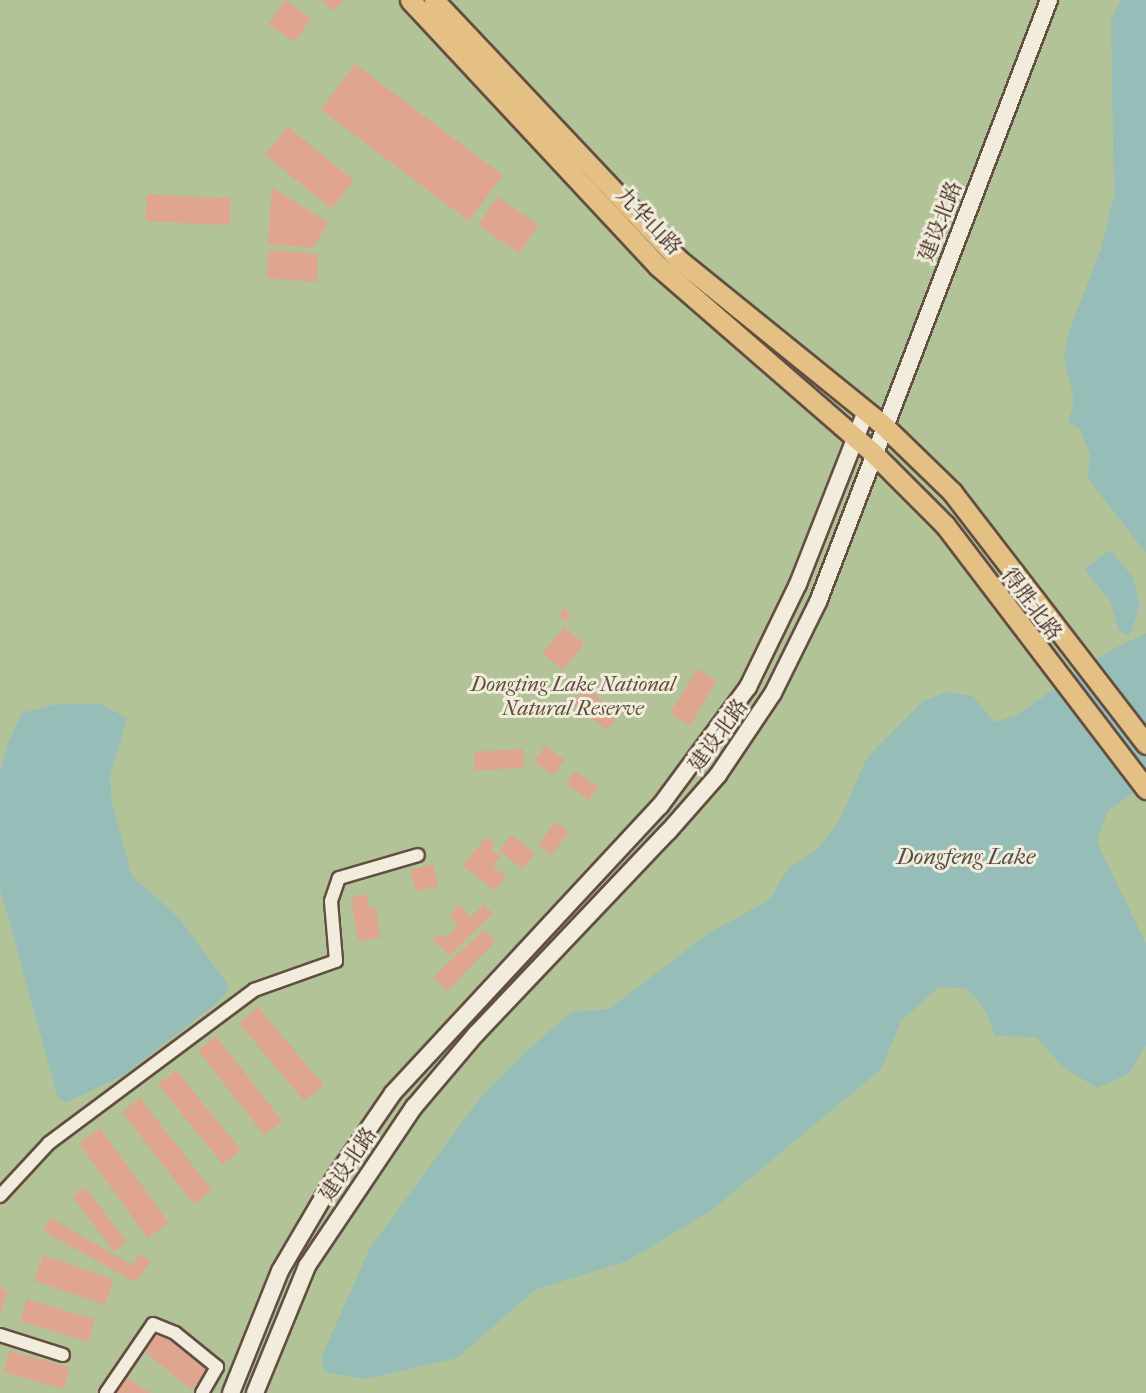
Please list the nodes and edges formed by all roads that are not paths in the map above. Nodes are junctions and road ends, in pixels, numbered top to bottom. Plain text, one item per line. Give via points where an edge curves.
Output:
1 (410, 0) edge
2 (434, 0) edge
3 (1049, 0) edge
4 (866, 411) junction
5 (884, 426) junction
6 (856, 438) junction
7 (874, 454) junction
8 (1146, 744) edge
9 (1146, 789) edge
10 (418, 855) dead end
11 (0, 1196) edge
12 (0, 1335) edge
13 (63, 1355) dead end
14 (106, 1393) edge
15 (202, 1393) edge
16 (231, 1393) edge
17 (255, 1393) edge

1 - 6 main road, 九华山路 via 658,266
2 - 4 main road, 九华山路 via 678,259
3 - 5 main road, 建设北路
4 - 5 main road, 九华山路
4 - 6 main road
5 - 7 main road, 建设北路
5 - 8 main road, 得胜北路 via 952,492
6 - 7 main road, 九华山路
6 - 16 main road via 798,584 748,687 660,806 393,1093 291,1251 260,1315
7 - 9 main road, 得胜北路 via 945,525
7 - 17 main road, 建设北路 via 818,602 774,693 718,775 476,1034 414,1107 307,1266
10 - 11 street via 339,878 331,901 336,961 254,990 50,1143
12 - 13 street
14 - 15 street via 153,1324 175,1333 217,1367

